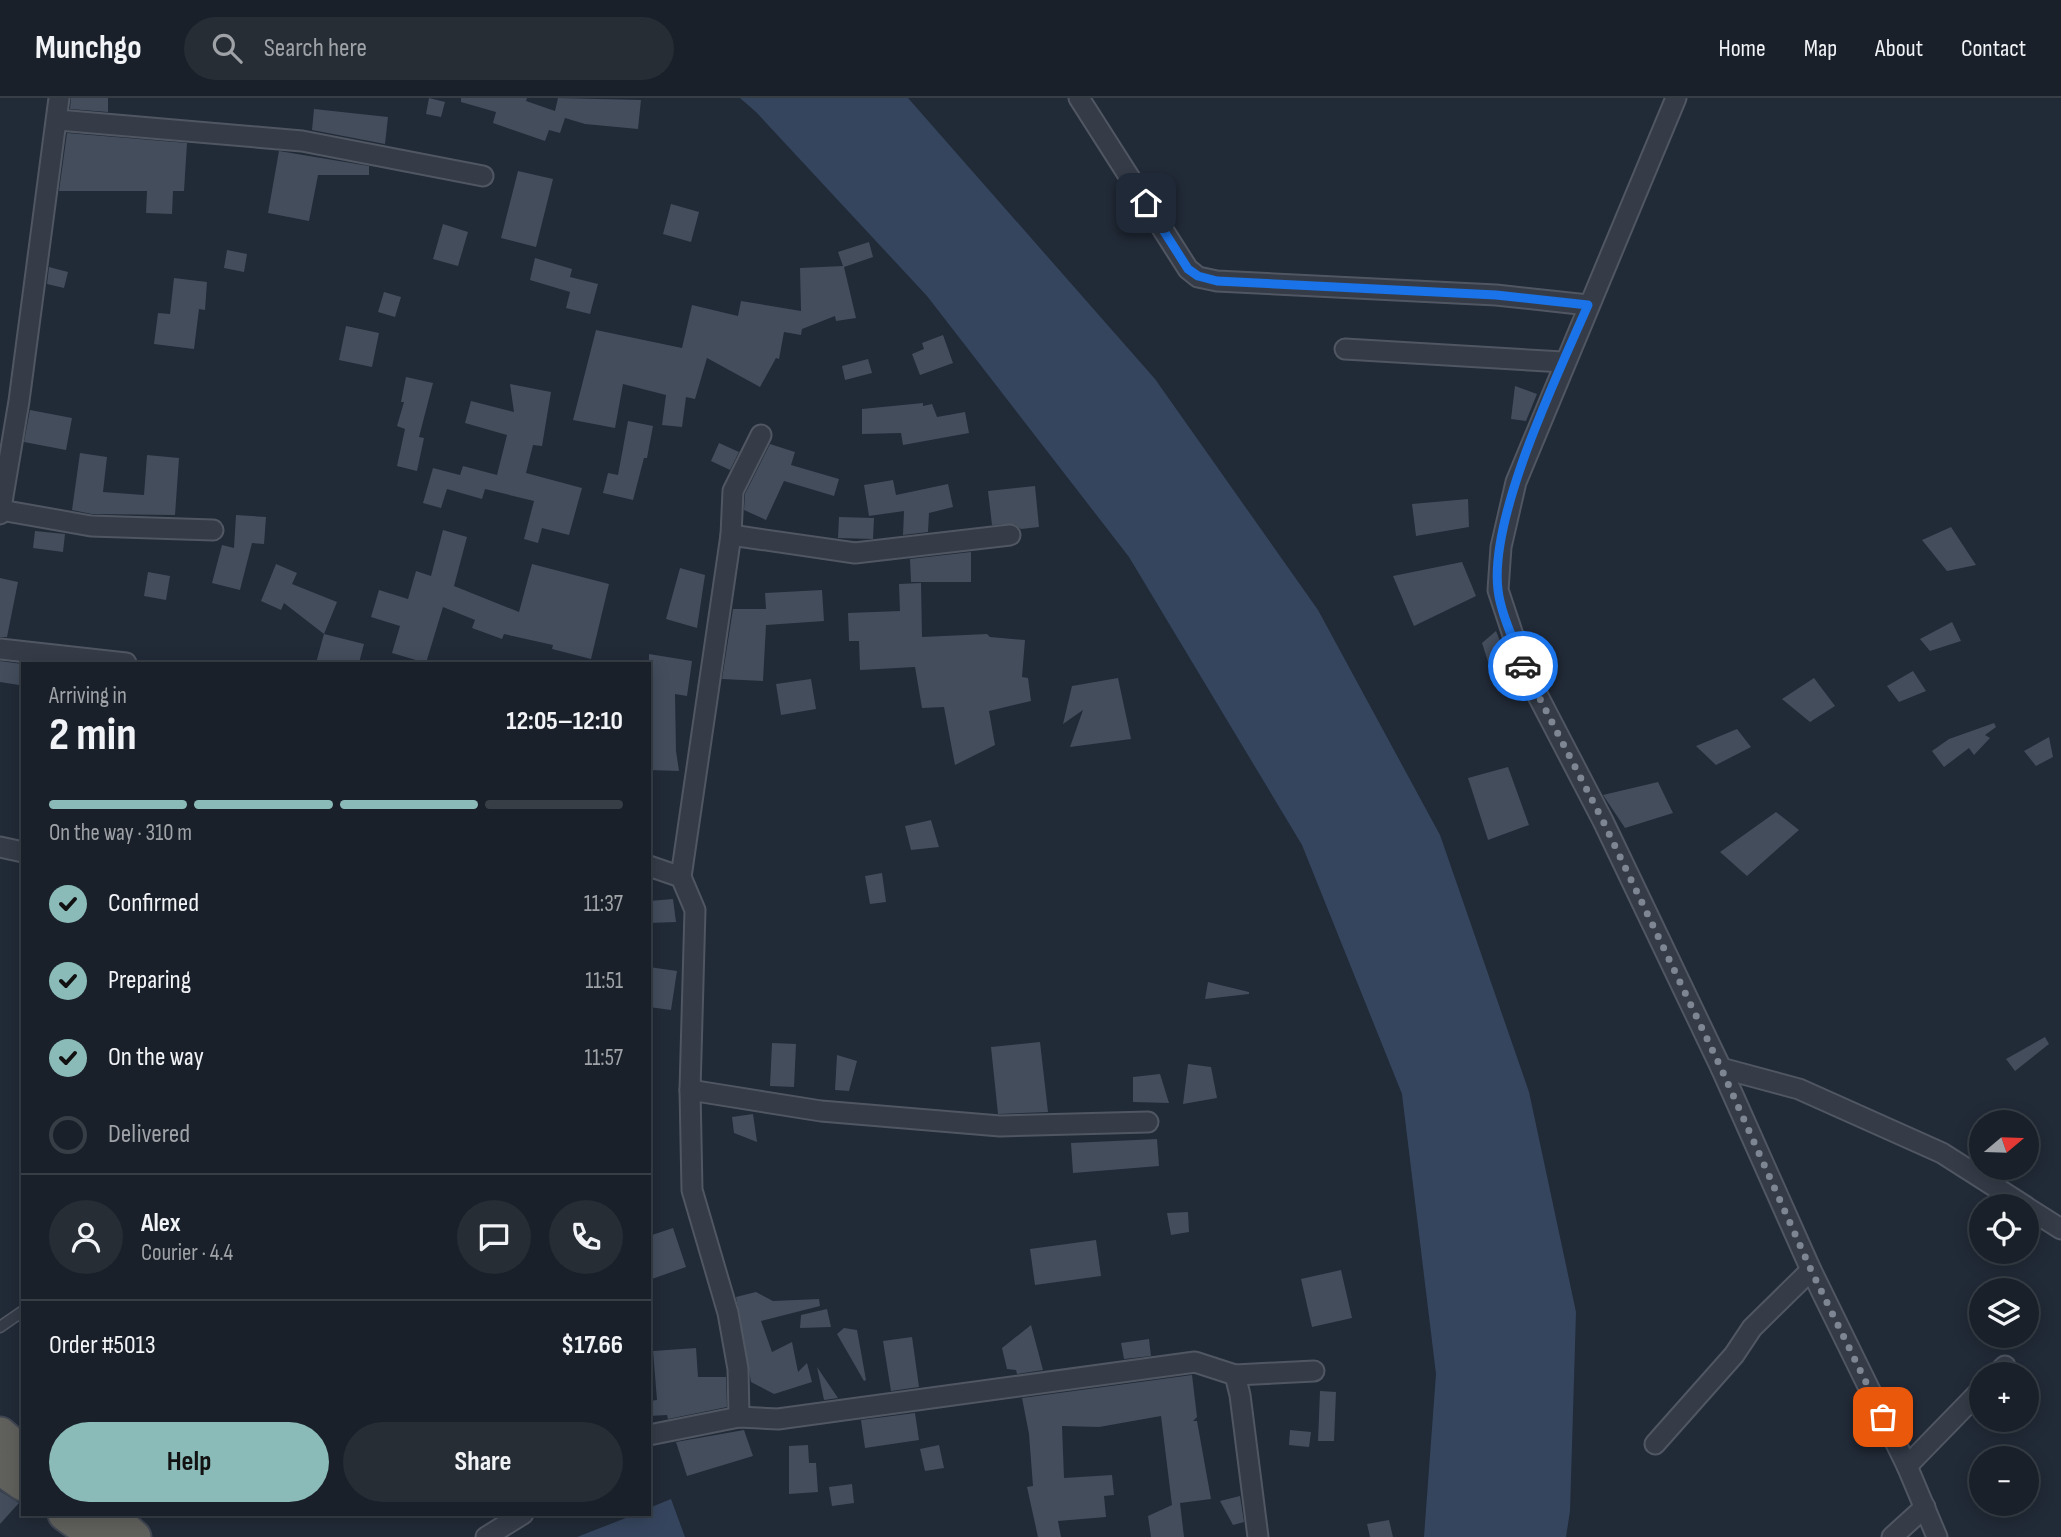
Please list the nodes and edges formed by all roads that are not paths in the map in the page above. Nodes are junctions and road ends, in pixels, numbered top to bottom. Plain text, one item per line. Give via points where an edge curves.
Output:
1 (59, 98) edge
2 (1079, 98) edge
3 (1676, 98) edge
4 (58, 120) junction
5 (483, 176) dead end
6 (1588, 305) junction
7 (1345, 349) dead end
8 (1563, 362) junction
9 (761, 435) dead end
10 (0, 512) edge
11 (213, 530) dead end
12 (731, 535) junction
13 (1010, 535) dead end
14 (0, 649) edge
15 (116, 662) edge
16 (0, 848) edge
17 (21, 852) edge
18 (651, 867) edge
19 (681, 877) junction
20 (1721, 1068) junction
21 (690, 1090) junction
22 (1148, 1122) dead end
23 (2007, 1194) edge
24 (2039, 1215) edge
25 (2061, 1229) edge
26 (1811, 1270) junction
27 (21, 1312) edge
28 (0, 1327) edge
29 (1314, 1371) dead end
30 (1235, 1376) junction
31 (1969, 1403) edge
32 (738, 1417) junction
33 (0, 1434) edge
34 (651, 1435) edge
35 (1655, 1444) dead end
36 (21, 1452) edge
37 (1907, 1466) junction
38 (0, 1468) edge
39 (21, 1483) edge
40 (1925, 1507) junction
41 (520, 1516) edge
42 (91, 1524) edge
43 (134, 1537) edge
44 (486, 1537) edge
45 (1258, 1537) edge
46 (1892, 1537) edge
47 (1937, 1537) edge

1 - 4 street
2 - 6 street via 1188,269 1198,276 1217,281 1496,295
3 - 6 street
4 - 5 street via 302,141
4 - 10 street
6 - 8 street
7 - 8 street
8 - 20 street via 1516,482 1501,547 1498,590 1525,671 1603,821
9 - 12 street via 733,491
10 - 11 street via 90,526
12 - 13 street via 855,553
12 - 19 street
14 - 15 street
16 - 17 street
18 - 19 street
19 - 21 street via 695,910
20 - 23 street via 1799,1088 1942,1153
20 - 26 street
21 - 22 street via 821,1111 1000,1126
21 - 32 street via 692,1190 728,1312 738,1369
24 - 25 street
26 - 35 street via 1752,1328 1719,1373
26 - 37 street
27 - 28 lane
29 - 30 street
30 - 32 street via 1185,1361 778,1419
30 - 45 street
31 - 37 street
32 - 34 street
33 - 36 highway
37 - 40 street
38 - 39 highway
40 - 46 street
40 - 47 street
41 - 44 street
42 - 43 highway

